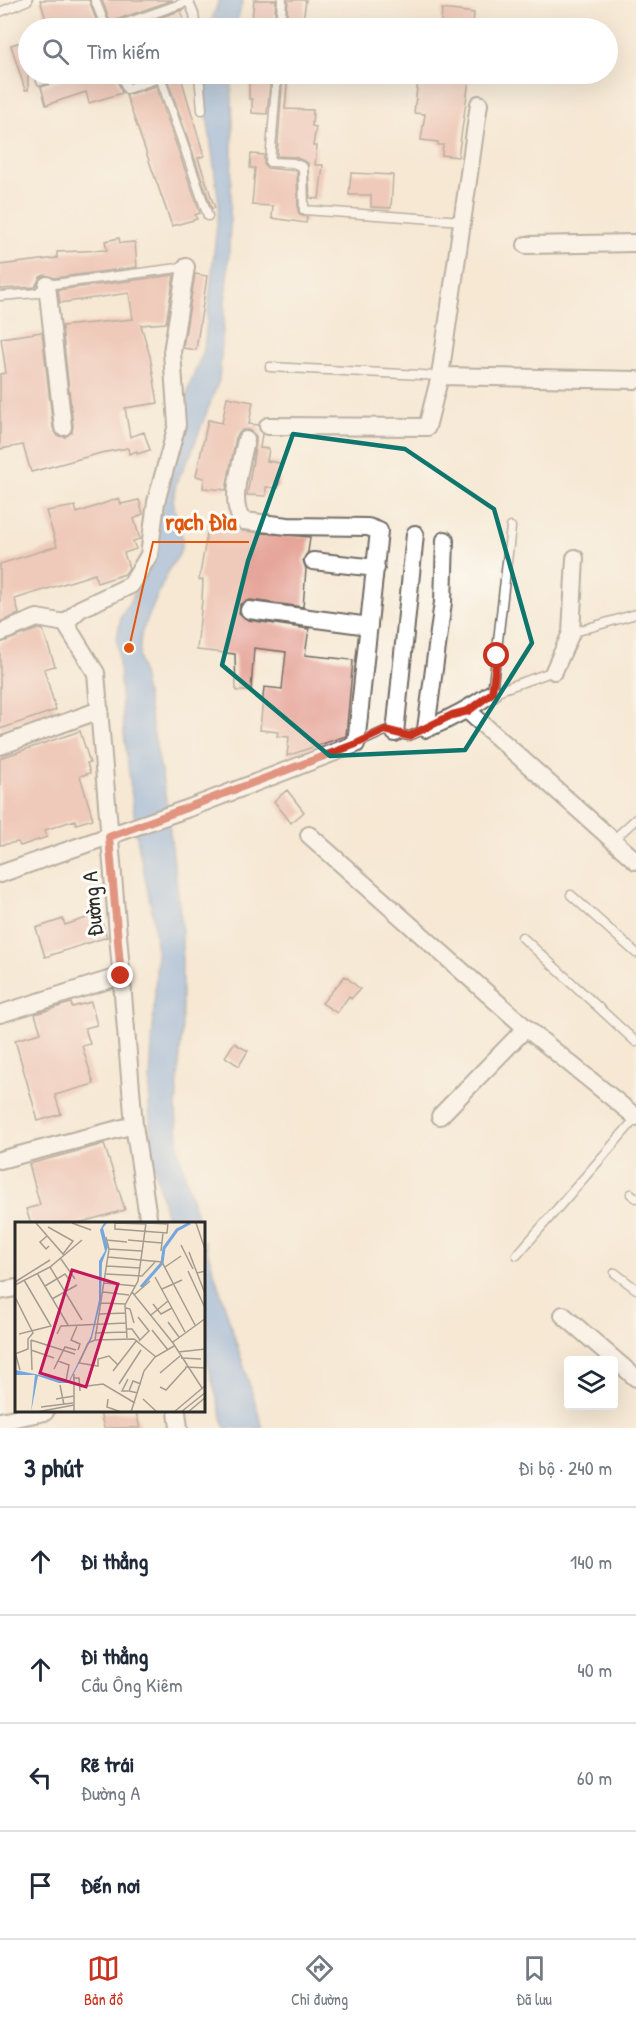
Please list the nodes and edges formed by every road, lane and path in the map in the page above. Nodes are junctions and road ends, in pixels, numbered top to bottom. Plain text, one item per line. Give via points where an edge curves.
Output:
1 (28, 0) edge
2 (95, 0) edge
3 (282, 0) edge
4 (189, 1) edge
5 (0, 12) edge
6 (102, 18) edge
7 (140, 18) edge
8 (193, 18) edge
9 (281, 18) edge
10 (125, 84) edge
11 (141, 84) edge
12 (162, 84) edge
13 (200, 84) edge
14 (276, 84) edge
15 (479, 104) dead end
16 (202, 110) dead end
17 (208, 216) dead end
18 (464, 221) junction
19 (636, 243) edge
20 (526, 245) dead end
21 (186, 267) joint
22 (47, 285) junction
23 (0, 296) edge
24 (270, 367) dead end
25 (441, 376) junction
26 (636, 380) edge
27 (268, 426) dead end
28 (63, 427) dead end
29 (246, 440) dead end
30 (511, 527) dead end
31 (415, 534) dead end
32 (445, 540) dead end
33 (575, 558) dead end
34 (313, 561) dead end
35 (376, 568) junction
36 (249, 610) dead end
37 (636, 614) edge
38 (65, 623) junction
39 (369, 626) junction
40 (0, 633) edge
41 (571, 633) junction
42 (554, 671) joint
43 (492, 693) junction
44 (100, 710) junction
45 (468, 711) junction
46 (426, 729) junction
47 (394, 733) junction
48 (356, 744) junction
49 (0, 746) edge
50 (636, 819) edge
51 (309, 835) dead end
52 (109, 837) junction
53 (613, 840) junction
54 (636, 861) edge
55 (0, 874) edge
56 (572, 895) dead end
57 (522, 937) dead end
58 (636, 953) edge
59 (121, 976) junction
60 (0, 1014) edge
61 (526, 1028) junction
62 (636, 1042) edge
63 (440, 1116) dead end
64 (636, 1117) edge
65 (134, 1125) junction
66 (0, 1160) edge
67 (148, 1222) edge
68 (517, 1255) dead end
69 (615, 1274) dead end
70 (15, 1288) edge
71 (636, 1289) edge
72 (0, 1292) edge
73 (563, 1315) dead end
74 (636, 1378) edge
75 (40, 1413) edge
76 (177, 1413) edge
77 (0, 1421) edge
78 (179, 1428) edge

1 - 5 lane
2 - 6 lane
3 - 9 lane
4 - 7 lane
4 - 8 lane
10 - 11 lane via 127,89
12 - 17 lane
13 - 16 lane
14 - 18 lane via 270,162 303,167 304,210
15 - 18 street
18 - 25 street
19 - 20 street
21 - 22 lane
21 - 38 street via 172,352 177,425 156,502 149,555 131,585 80,609
22 - 23 lane via 37,293
22 - 28 street
24 - 25 lane
25 - 26 street
25 - 27 street via 427,427
29 - 35 street via 235,502 239,517 244,521 288,525 376,528
30 - 43 lane
31 - 47 street
32 - 46 street via 443,602
33 - 41 street
34 - 35 street
35 - 39 street
36 - 39 street
37 - 41 lane
38 - 40 street via 37,618
38 - 44 street, Đường A via 96,673
39 - 48 street
41 - 42 street
42 - 43 lane
43 - 45 street
44 - 49 street
44 - 52 street, Đường A
45 - 46 street
45 - 53 street
46 - 47 lane via 409,736
47 - 48 lane via 385,730
48 - 52 street
50 - 53 lane
51 - 61 street
52 - 55 street
52 - 59 street, Đường A
53 - 54 street
56 - 58 lane
57 - 62 lane
59 - 60 street
59 - 65 street, Đường A
61 - 63 street
61 - 64 street
64 - 68 lane
65 - 66 street
65 - 67 street, Đường A
69 - 71 lane
70 - 72 street
73 - 74 street
75 - 77 street
76 - 78 street

